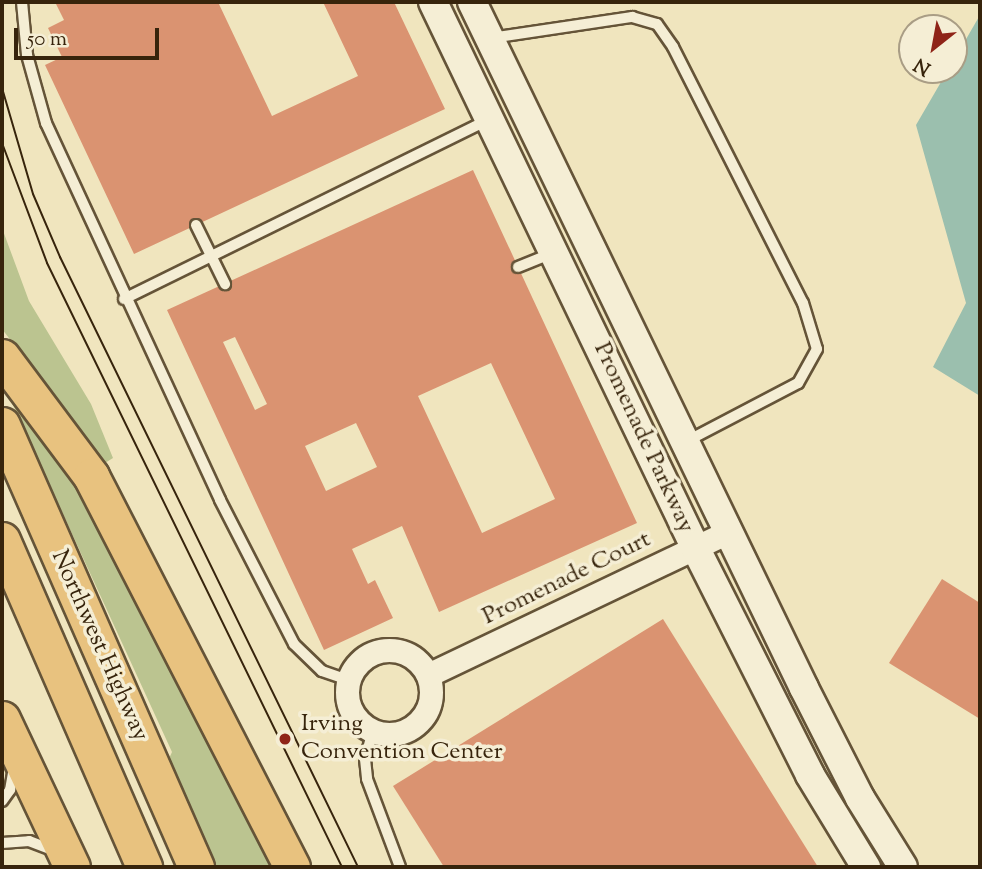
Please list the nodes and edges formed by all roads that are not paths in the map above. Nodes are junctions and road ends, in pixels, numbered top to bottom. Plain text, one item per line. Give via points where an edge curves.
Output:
1 (22, 2) edge
2 (433, 2) edge
3 (472, 2) edge
4 (490, 38) junction
5 (523, 105) junction
6 (490, 119) junction
7 (196, 225) dead end
8 (555, 252) junction
9 (211, 255) junction
10 (518, 267) dead end
11 (225, 284) dead end
12 (124, 299) junction
13 (2, 357) edge
14 (2, 425) edge
15 (685, 442) junction
16 (728, 531) junction
17 (2, 540) edge
18 (695, 547) junction
19 (428, 675) junction
20 (348, 680) junction
21 (2, 719) edge
22 (373, 731) junction
23 (2, 736) edge
24 (860, 798) junction
25 (2, 801) edge
26 (828, 806) junction
27 (2, 843) edge
28 (70, 863) edge
29 (144, 867) edge
30 (196, 867) edge
31 (292, 867) edge
32 (400, 867) edge
33 (866, 867) edge
34 (903, 867) edge

1 - 12 lane via 27,55 46,123
2 - 6 street, Promenade Parkway
3 - 4 street, Promenade Parkway
4 - 5 street, Promenade Parkway
4 - 15 lane via 632,17 657,24 673,47 803,303 817,349 798,383
5 - 6 street
5 - 15 street, Promenade Parkway
6 - 8 street, Promenade Parkway
6 - 9 lane
7 - 9 lane
8 - 10 lane
8 - 18 street, Promenade Parkway
9 - 11 lane
9 - 12 lane
12 - 20 lane via 294,644 322,671
13 - 31 main road via 91,476
14 - 30 main road, Northwest Highway
15 - 16 street, Promenade Parkway
16 - 18 street, Promenade Court
16 - 24 street, Promenade Parkway
17 - 29 main road, Northwest Highway
18 - 19 street, Promenade Court
18 - 26 street, Promenade Parkway
19 - 20 street via 410,655 383,650 359,662
19 - 22 street via 431,689 424,716 401,733
20 - 22 street via 352,713
21 - 28 main road
22 - 32 lane via 365,759 367,779
23 - 25 lane via 14,766 10,790
24 - 26 street
24 - 34 street, Promenade Parkway
26 - 33 street, Promenade Parkway
27 - 28 lane via 29,841

